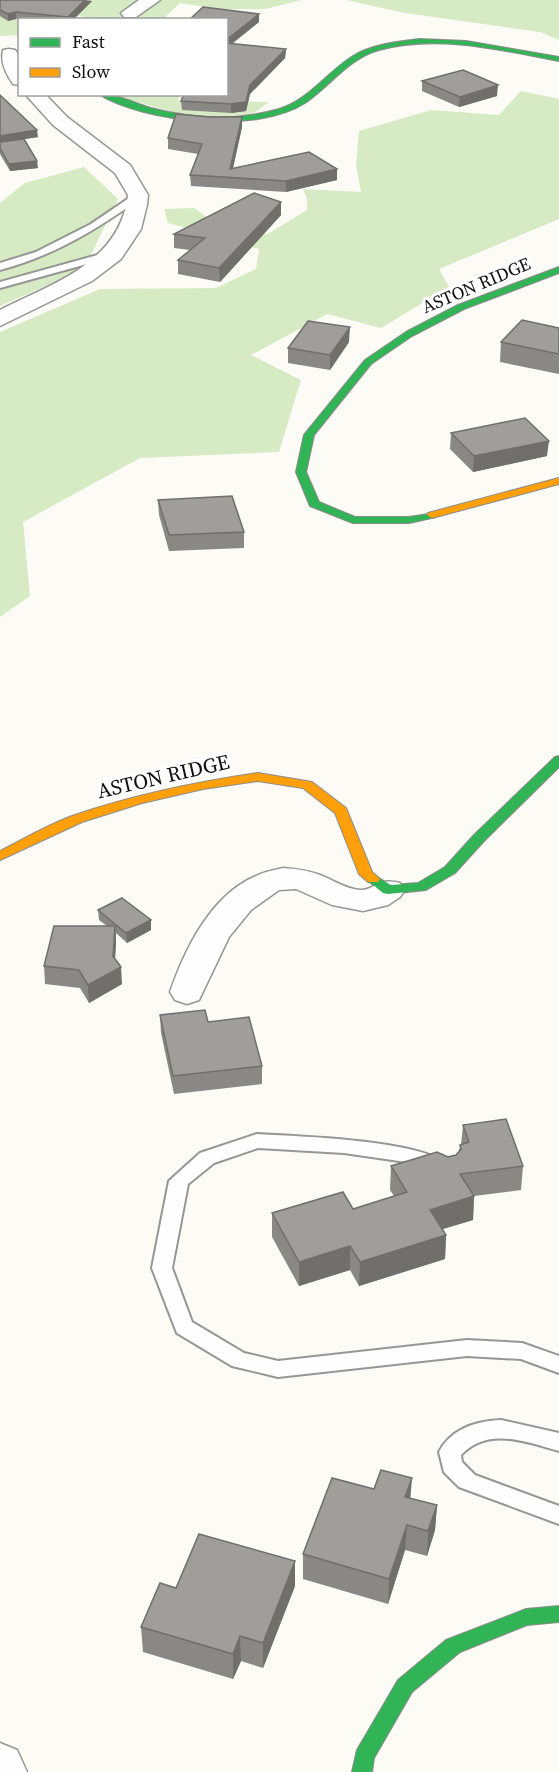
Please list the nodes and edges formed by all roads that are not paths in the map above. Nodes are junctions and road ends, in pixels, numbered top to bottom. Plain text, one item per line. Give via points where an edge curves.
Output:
1 (151, 0) edge
2 (130, 13) dead end
3 (9, 54) edge
4 (559, 59) edge
5 (18, 77) edge
6 (36, 96) edge
7 (107, 96) edge
8 (138, 195) junction
9 (113, 254) junction
10 (0, 267) edge
11 (559, 270) edge
12 (0, 285) edge
13 (0, 319) edge
14 (559, 481) edge
15 (559, 760) edge
16 (0, 856) edge
17 (388, 890) junction
18 (187, 992) dead end
19 (447, 1172) edge
20 (559, 1365) edge
21 (559, 1442) edge
22 (559, 1515) edge
23 (559, 1614) edge
24 (0, 1766) edge
25 (3, 1772) edge
26 (362, 1772) edge

1 - 2 street
3 - 5 street
4 - 7 street via 463,43 418,42 374,48 351,59 296,106 256,118 218,122 182,120
6 - 8 street via 60,121 123,169
8 - 9 street via 130,229
8 - 10 lane via 95,226 40,254
9 - 12 lane
9 - 13 street via 84,276
11 - 14 street, ASTON RIDGE via 460,307 409,333 368,362 309,435 301,472 314,504 353,520 409,520
15 - 17 street via 450,870 421,887
16 - 17 street, ASTON RIDGE via 77,819 138,800 258,777 307,785 341,811 366,874
17 - 18 street via 372,900 349,899 296,878 272,881 227,914 201,956
19 - 20 lane via 417,1157 344,1146 257,1141 207,1158 179,1181 162,1268 184,1327 239,1360 278,1369 467,1347 522,1351
21 - 22 lane via 506,1429 482,1430 460,1438 450,1452 452,1466 467,1481
23 - 26 street via 526,1617 453,1646 405,1686 364,1756
24 - 25 street

